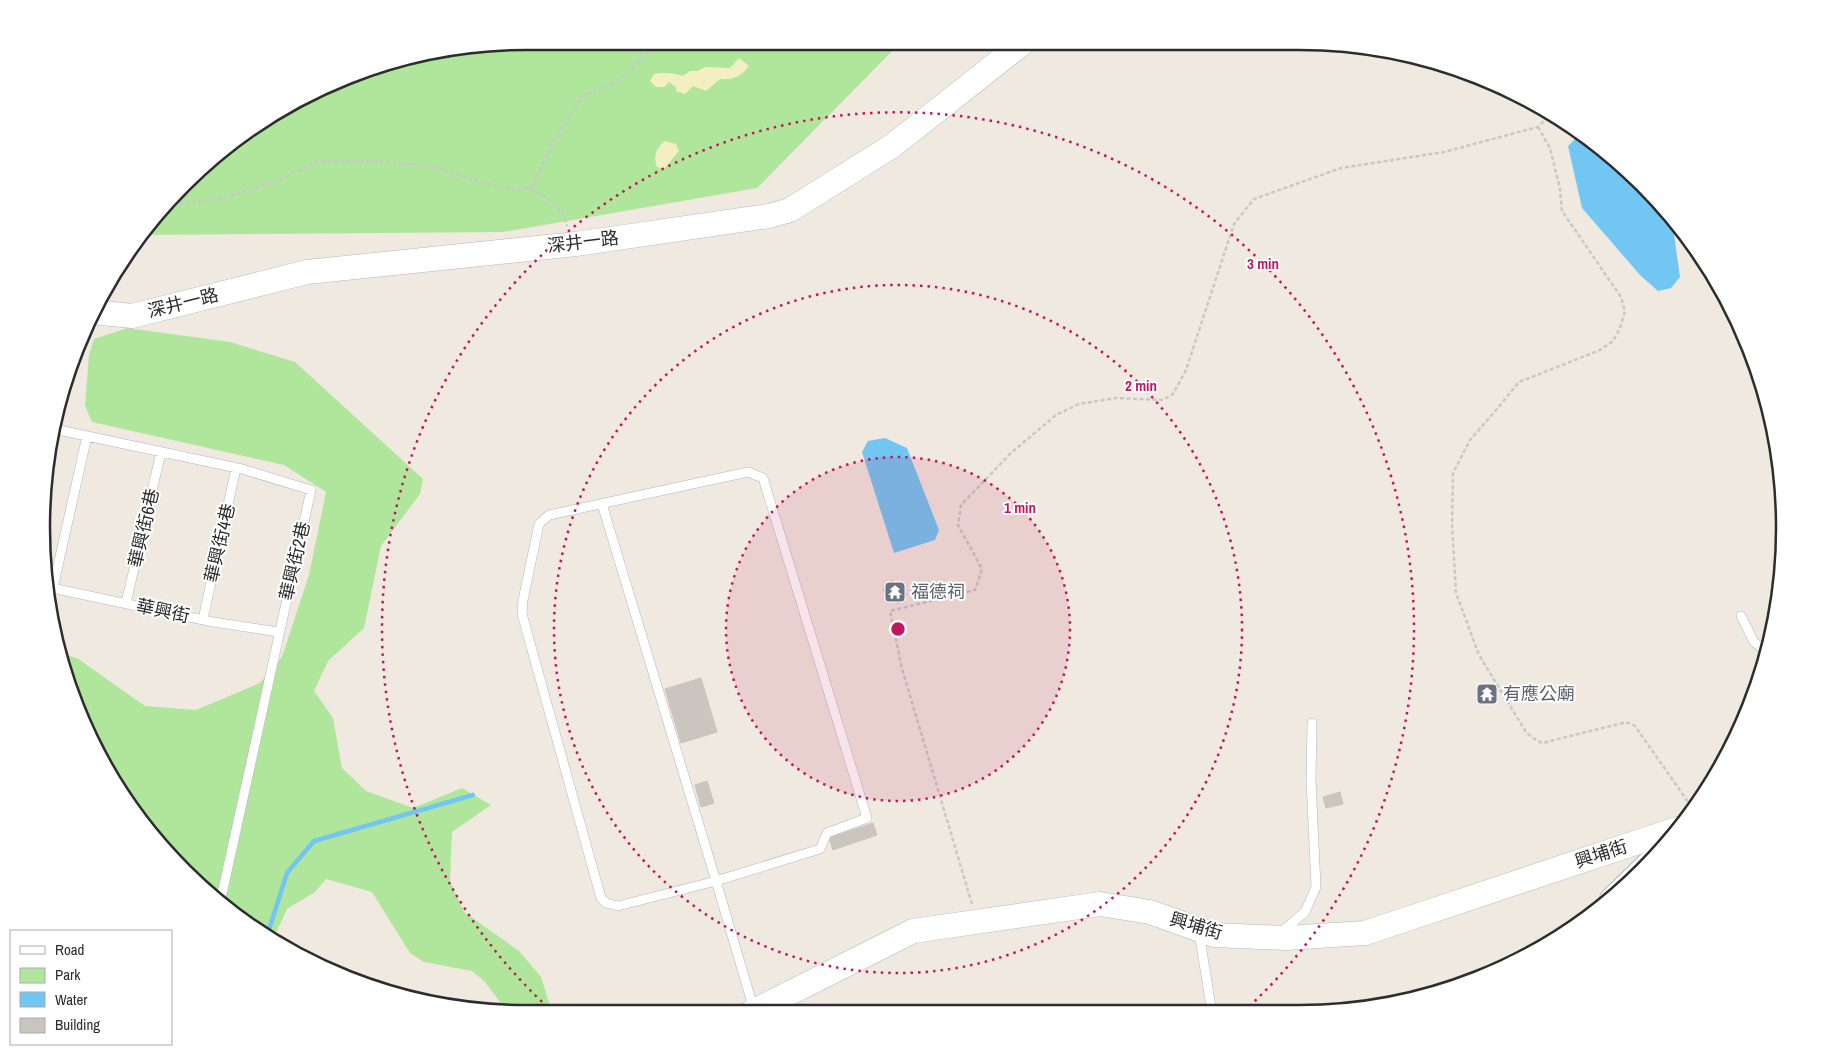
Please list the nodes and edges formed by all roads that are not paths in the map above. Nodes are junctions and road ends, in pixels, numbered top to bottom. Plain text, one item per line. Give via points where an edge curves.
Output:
1 (1014, 50) edge
2 (101, 313) edge
3 (60, 430) edge
4 (87, 436) junction
5 (161, 452) junction
6 (236, 468) junction
7 (602, 504) junction
8 (53, 576) edge
9 (54, 588) edge
10 (126, 603) junction
11 (1740, 616) dead end
12 (203, 619) junction
13 (279, 632) junction
14 (1761, 648) edge
15 (1312, 722) dead end
16 (1665, 833) edge
17 (716, 880) junction
18 (222, 894) edge
19 (1199, 930) junction
20 (1275, 937) junction
21 (750, 1005) edge
22 (766, 1005) edge
23 (1211, 1005) edge

1 - 2 street, 深井一路 via 892,146 790,210 769,216 570,244 307,272 132,316
3 - 4 lane
4 - 5 lane
4 - 8 lane
5 - 6 lane
5 - 10 lane, 華興街6巷
6 - 12 lane, 華興街4巷
6 - 13 lane, 華興街2巷 via 311,490
7 - 17 lane
7 - 17 lane via 550,515 539,524 522,614 600,898 618,906
7 - 17 lane via 748,472 763,478 867,818 827,833 820,849
9 - 10 lane, 華興街
10 - 12 lane, 華興街
11 - 14 lane via 1754,642
12 - 13 lane, 華興街
13 - 18 lane, 華興街2巷
15 - 20 lane via 1316,887 1305,912
16 - 20 street, 興埔街 via 1365,933
17 - 21 lane
19 - 20 street, 興埔街 via 1214,935
19 - 22 street, 興埔街 via 1150,912 1100,904 913,931
19 - 23 lane

